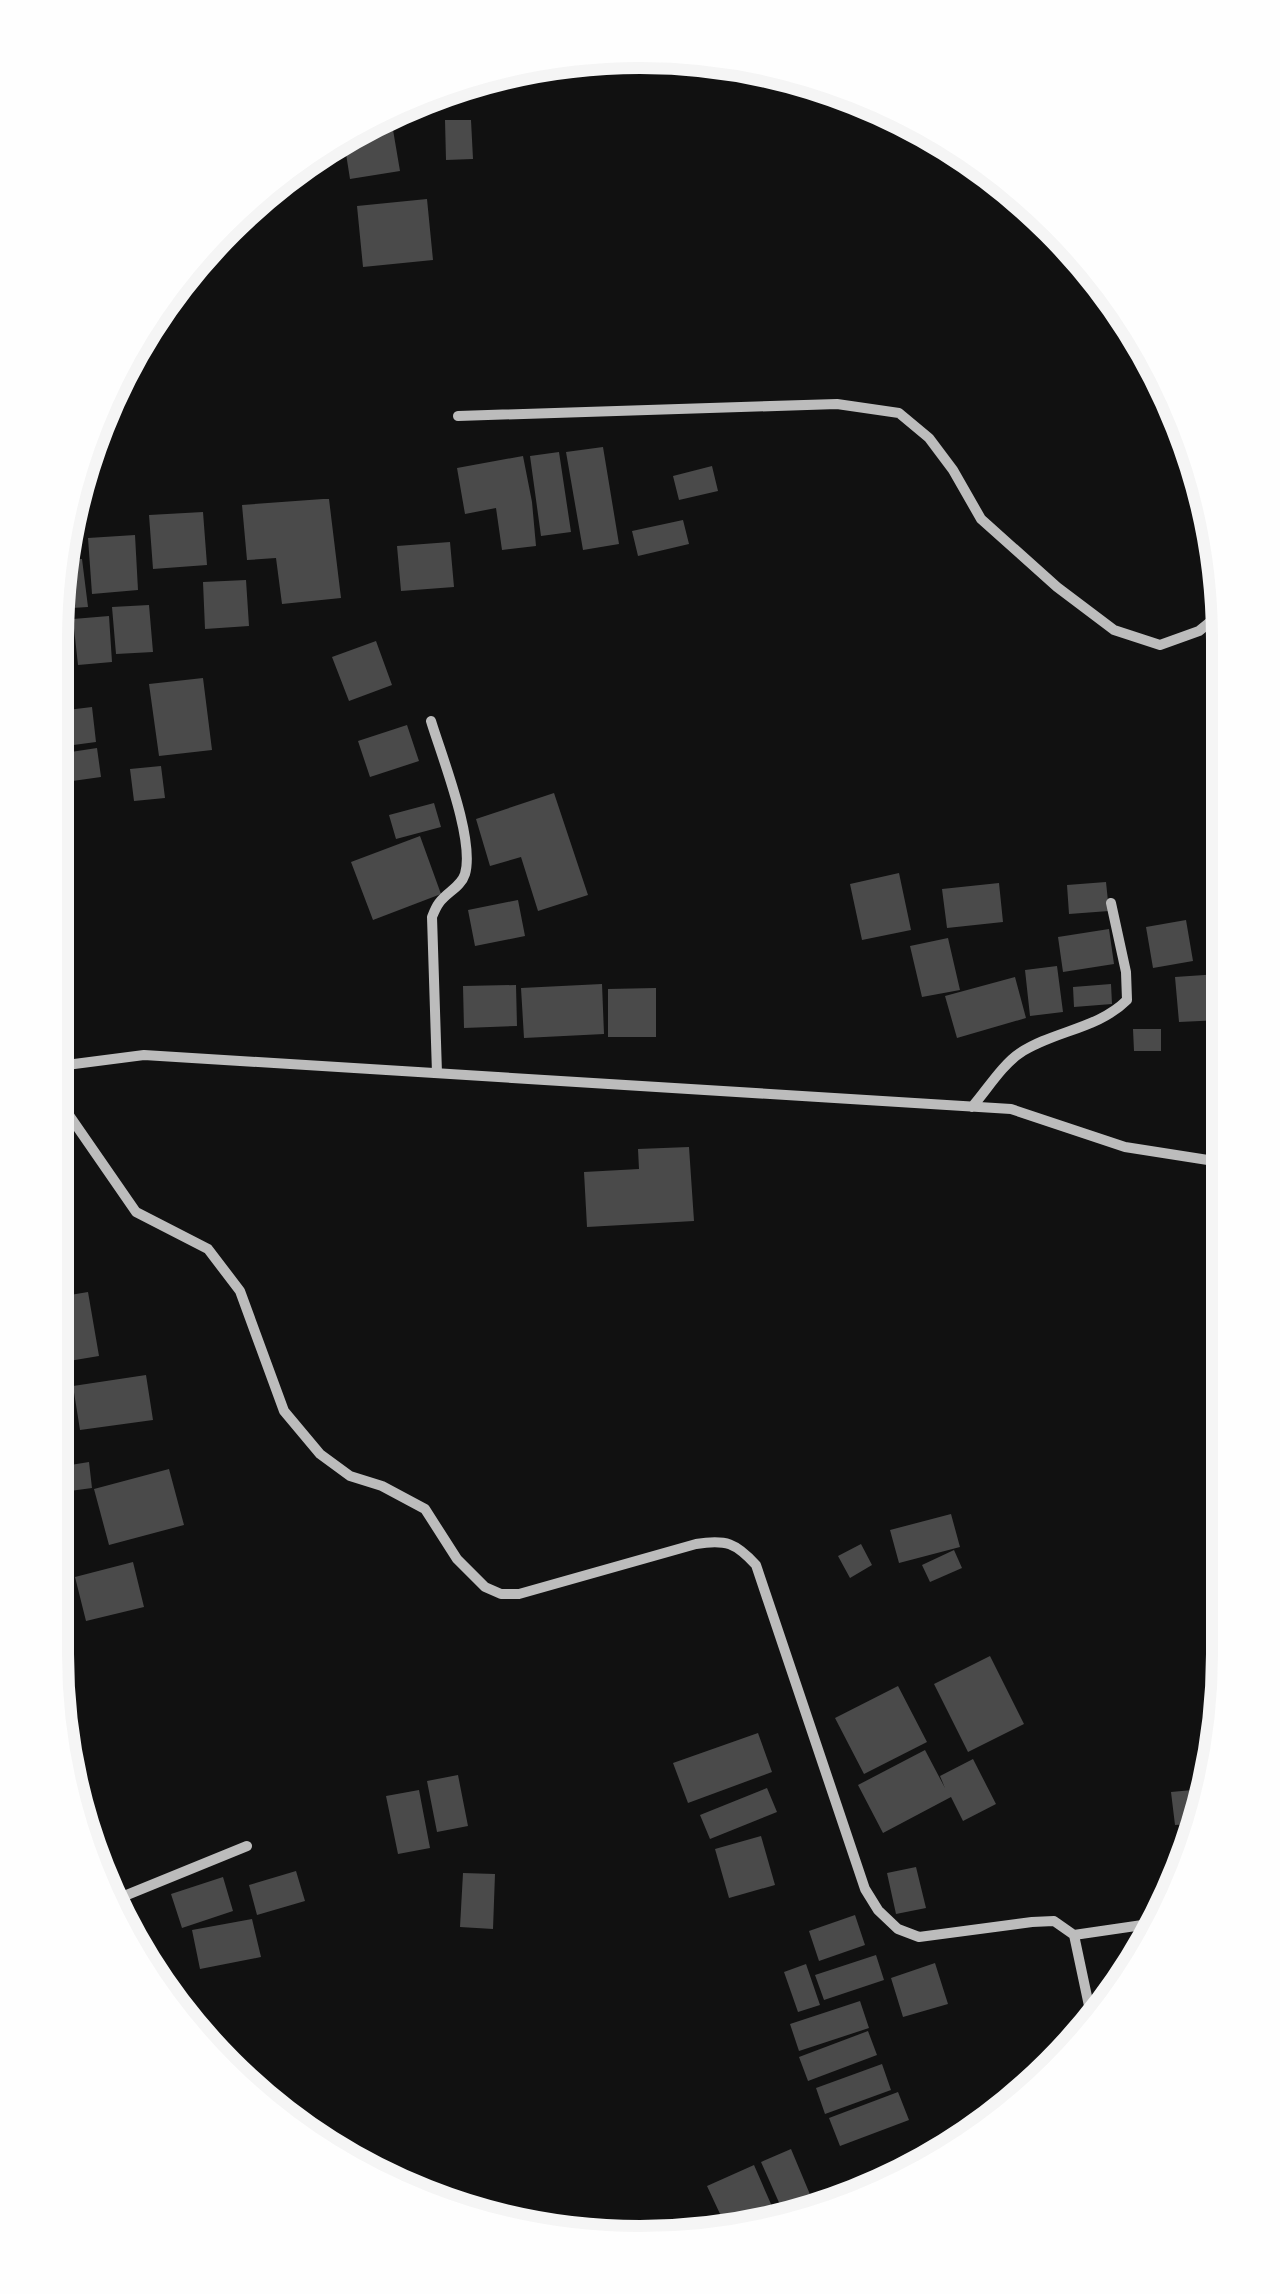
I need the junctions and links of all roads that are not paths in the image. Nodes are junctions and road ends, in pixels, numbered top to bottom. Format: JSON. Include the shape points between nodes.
{"nodes":[{"id":1,"x":458,"y":416,"type":"dead end"},
{"id":2,"x":1211,"y":621,"type":"edge"},
{"id":3,"x":431,"y":722,"type":"dead end"},
{"id":4,"x":1111,"y":903,"type":"dead end"},
{"id":5,"x":68,"y":1065,"type":"edge"},
{"id":6,"x":437,"y":1073,"type":"junction"},
{"id":7,"x":972,"y":1106,"type":"junction"},
{"id":8,"x":68,"y":1114,"type":"edge"},
{"id":9,"x":1212,"y":1161,"type":"edge"},
{"id":10,"x":248,"y":1846,"type":"dead end"},
{"id":11,"x":122,"y":1896,"type":"edge"},
{"id":12,"x":1144,"y":1925,"type":"edge"},
{"id":13,"x":1074,"y":1935,"type":"junction"},
{"id":14,"x":1090,"y":2008,"type":"edge"}],
"edges":[{"from":1,"to":2,"type":"street","via":[[837,404],[899,413],[929,438],[982,519],[1114,630],[1160,644]]},
{"from":3,"to":6,"type":"street","via":[[464,830],[466,860],[461,882],[432,917]]},
{"from":4,"to":7,"type":"street","via":[[1127,1000],[1114,1013],[1017,1054]]},
{"from":5,"to":6,"type":"street","via":[[144,1055]]},
{"from":6,"to":7,"type":"street"},
{"from":7,"to":9,"type":"street","via":[[1011,1109],[1125,1147]]},
{"from":8,"to":13,"type":"street","via":[[136,1212],[208,1249],[240,1291],[284,1411],[320,1454],[350,1476],[426,1508],[457,1559],[485,1587],[519,1594],[696,1544],[718,1540],[740,1547],[756,1565],[866,1889],[898,1929],[920,1938],[1054,1921]]},
{"from":10,"to":11,"type":"street"},
{"from":12,"to":13,"type":"street"},
{"from":13,"to":14,"type":"street"}]}
